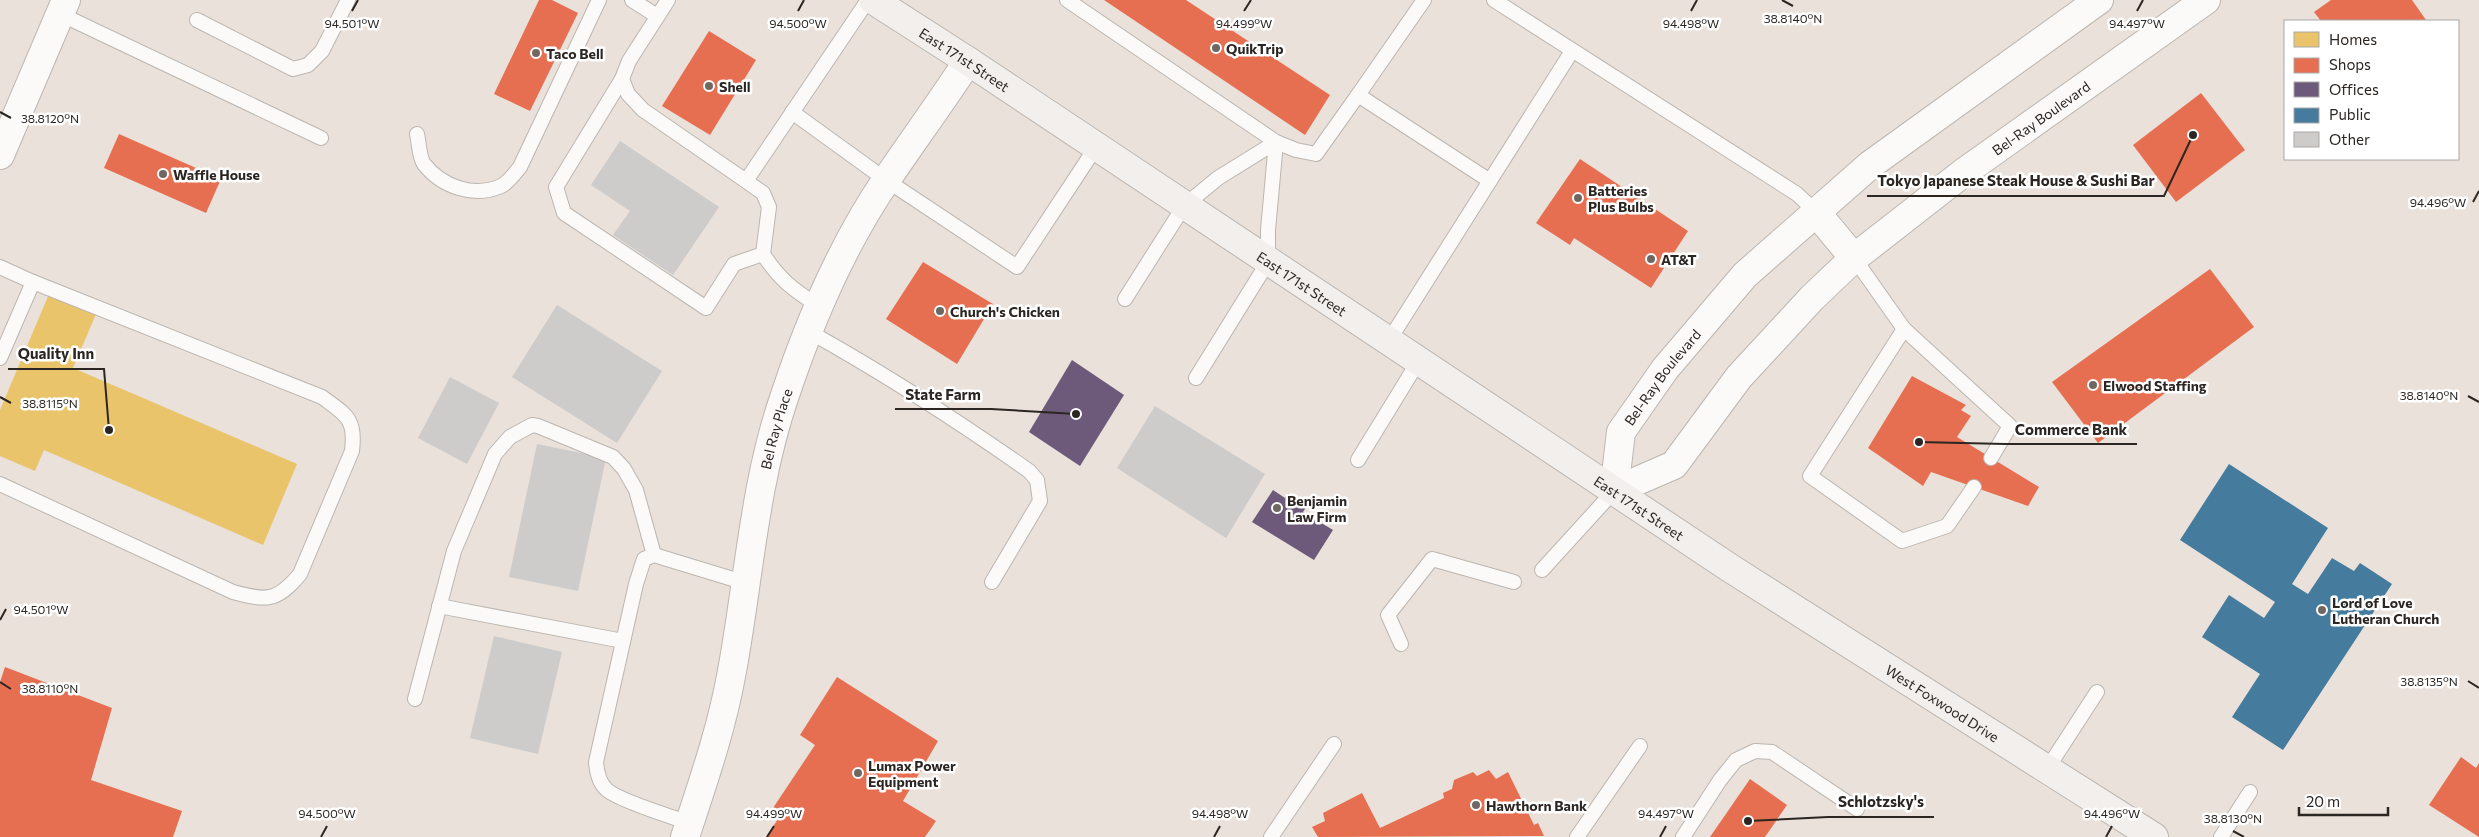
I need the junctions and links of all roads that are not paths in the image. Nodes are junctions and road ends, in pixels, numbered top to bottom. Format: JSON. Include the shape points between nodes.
{"nodes":[{"id":1,"x":348,"y":0,"type":"edge"},
{"id":2,"x":598,"y":0,"type":"edge"},
{"id":3,"x":632,"y":0,"type":"edge"},
{"id":4,"x":668,"y":0,"type":"edge"},
{"id":5,"x":868,"y":0,"type":"edge"},
{"id":6,"x":873,"y":0,"type":"edge"},
{"id":7,"x":1067,"y":0,"type":"edge"},
{"id":8,"x":1424,"y":0,"type":"edge"},
{"id":9,"x":1494,"y":0,"type":"edge"},
{"id":10,"x":2098,"y":0,"type":"edge"},
{"id":11,"x":2206,"y":0,"type":"edge"},
{"id":12,"x":63,"y":7,"type":"edge"},
{"id":13,"x":658,"y":16,"type":"junction"},
{"id":14,"x":197,"y":20,"type":"dead end"},
{"id":15,"x":1572,"y":50,"type":"junction"},
{"id":16,"x":968,"y":61,"type":"junction"},
{"id":17,"x":622,"y":79,"type":"junction"},
{"id":18,"x":1358,"y":95,"type":"junction"},
{"id":19,"x":792,"y":112,"type":"junction"},
{"id":20,"x":417,"y":134,"type":"dead end"},
{"id":21,"x":321,"y":138,"type":"dead end"},
{"id":22,"x":1276,"y":142,"type":"junction"},
{"id":23,"x":1096,"y":147,"type":"junction"},
{"id":24,"x":0,"y":155,"type":"edge"},
{"id":25,"x":886,"y":180,"type":"junction"},
{"id":26,"x":746,"y":181,"type":"junction"},
{"id":27,"x":1490,"y":181,"type":"junction"},
{"id":28,"x":1184,"y":206,"type":"junction"},
{"id":29,"x":1815,"y":212,"type":"junction"},
{"id":30,"x":763,"y":254,"type":"junction"},
{"id":31,"x":1854,"y":258,"type":"junction"},
{"id":32,"x":1268,"y":262,"type":"junction"},
{"id":33,"x":0,"y":267,"type":"edge"},
{"id":34,"x":33,"y":282,"type":"junction"},
{"id":35,"x":1125,"y":299,"type":"dead end"},
{"id":36,"x":818,"y":306,"type":"junction"},
{"id":37,"x":1904,"y":329,"type":"junction"},
{"id":38,"x":808,"y":331,"type":"junction"},
{"id":39,"x":1388,"y":342,"type":"junction"},
{"id":40,"x":0,"y":358,"type":"edge"},
{"id":41,"x":1418,"y":362,"type":"junction"},
{"id":42,"x":1196,"y":378,"type":"dead end"},
{"id":43,"x":1991,"y":458,"type":"dead end"},
{"id":44,"x":1358,"y":460,"type":"dead end"},
{"id":45,"x":0,"y":484,"type":"edge"},
{"id":46,"x":1974,"y":487,"type":"dead end"},
{"id":47,"x":1614,"y":491,"type":"junction"},
{"id":48,"x":654,"y":555,"type":"junction"},
{"id":49,"x":1730,"y":568,"type":"joint"},
{"id":50,"x":1542,"y":570,"type":"dead end"},
{"id":51,"x":992,"y":582,"type":"dead end"},
{"id":52,"x":1514,"y":582,"type":"dead end"},
{"id":53,"x":746,"y":583,"type":"junction"},
{"id":54,"x":439,"y":606,"type":"junction"},
{"id":55,"x":623,"y":641,"type":"junction"},
{"id":56,"x":1401,"y":644,"type":"dead end"},
{"id":57,"x":2097,"y":692,"type":"dead end"},
{"id":58,"x":415,"y":699,"type":"dead end"},
{"id":59,"x":1334,"y":744,"type":"dead end"},
{"id":60,"x":1640,"y":746,"type":"dead end"},
{"id":61,"x":2047,"y":769,"type":"junction"},
{"id":62,"x":2250,"y":792,"type":"dead end"},
{"id":63,"x":1857,"y":808,"type":"dead end"},
{"id":64,"x":688,"y":830,"type":"edge"},
{"id":65,"x":1271,"y":837,"type":"edge"},
{"id":66,"x":1577,"y":837,"type":"edge"},
{"id":67,"x":1684,"y":837,"type":"edge"},
{"id":68,"x":2154,"y":837,"type":"edge"},
{"id":69,"x":2221,"y":837,"type":"edge"}],
"edges":[{"from":1,"to":14,"type":"lane","via":[[322,51],[308,65],[293,69]]},
{"from":2,"to":20,"type":"lane","via":[[520,167],[503,186],[480,191],[458,190],[423,163]]},
{"from":3,"to":13,"type":"lane"},
{"from":4,"to":13,"type":"lane"},
{"from":5,"to":19,"type":"lane"},
{"from":6,"to":16,"type":"main road","name":"East 171st Street"},
{"from":7,"to":22,"type":"lane"},
{"from":8,"to":18,"type":"lane"},
{"from":9,"to":15,"type":"lane"},
{"from":10,"to":29,"type":"street","name":"Bel-Ray Boulevard","via":[[1870,165]]},
{"from":11,"to":31,"type":"street","name":"Bel-Ray Boulevard","via":[[1963,173]]},
{"from":12,"to":21,"type":"lane"},
{"from":12,"to":24,"type":"street"},
{"from":13,"to":17,"type":"lane","via":[[629,61]]},
{"from":15,"to":27,"type":"lane"},
{"from":15,"to":29,"type":"lane","via":[[1797,194]]},
{"from":16,"to":23,"type":"main road","name":"East 171st Street"},
{"from":16,"to":25,"type":"street","name":"Bel Ray Place"},
{"from":17,"to":26,"type":"lane","via":[[628,94],[643,110]]},
{"from":17,"to":30,"type":"lane","via":[[556,187],[564,214],[706,308],[734,264]]},
{"from":18,"to":22,"type":"lane","via":[[1316,154]]},
{"from":18,"to":27,"type":"lane"},
{"from":19,"to":25,"type":"lane"},
{"from":19,"to":26,"type":"lane"},
{"from":22,"to":28,"type":"lane","via":[[1218,178]]},
{"from":22,"to":32,"type":"lane"},
{"from":23,"to":25,"type":"lane","via":[[1017,267]]},
{"from":23,"to":28,"type":"main road","name":"East 171st Street"},
{"from":25,"to":36,"type":"street","name":"Bel Ray Place","via":[[848,244]]},
{"from":26,"to":30,"type":"lane","via":[[763,193],[769,207]]},
{"from":27,"to":39,"type":"lane"},
{"from":28,"to":32,"type":"main road","name":"East 171st Street"},
{"from":28,"to":35,"type":"lane"},
{"from":29,"to":31,"type":"street"},
{"from":29,"to":47,"type":"street","name":"Bel-Ray Boulevard","via":[[1745,275],[1665,369],[1621,432]]},
{"from":30,"to":36,"type":"lane","via":[[778,276]]},
{"from":31,"to":37,"type":"lane"},
{"from":31,"to":47,"type":"street","name":"Bel-Ray Boulevard","via":[[1739,377],[1674,465]]},
{"from":32,"to":39,"type":"main road","name":"East 171st Street"},
{"from":32,"to":42,"type":"lane"},
{"from":33,"to":34,"type":"lane"},
{"from":34,"to":40,"type":"lane"},
{"from":34,"to":45,"type":"lane","via":[[322,397],[346,415],[354,432],[352,451],[300,574],[288,590],[275,597],[253,598],[232,592]]},
{"from":36,"to":38,"type":"street","name":"Bel Ray Place"},
{"from":37,"to":43,"type":"lane","via":[[2010,426]]},
{"from":37,"to":46,"type":"lane","via":[[1810,476],[1902,541],[1947,526]]},
{"from":38,"to":51,"type":"lane","via":[[868,364],[965,426],[1037,480],[1040,501]]},
{"from":38,"to":53,"type":"street","name":"Bel Ray Place","via":[[784,396],[765,469]]},
{"from":39,"to":41,"type":"main road","name":"East 171st Street"},
{"from":41,"to":44,"type":"lane"},
{"from":41,"to":47,"type":"main road","name":"East 171st Street"},
{"from":47,"to":49,"type":"main road","name":"East 171st Street"},
{"from":47,"to":50,"type":"lane"},
{"from":48,"to":53,"type":"lane"},
{"from":48,"to":54,"type":"lane","via":[[634,486],[613,457],[532,425],[510,437],[495,454],[454,551]]},
{"from":48,"to":55,"type":"lane","via":[[644,559],[641,567]]},
{"from":49,"to":61,"type":"main road","name":"West Foxwood Drive"},
{"from":52,"to":56,"type":"lane","via":[[1432,559],[1388,615]]},
{"from":53,"to":64,"type":"street","name":"Bel Ray Place","via":[[732,674],[714,752]]},
{"from":54,"to":55,"type":"lane"},
{"from":54,"to":58,"type":"lane"},
{"from":55,"to":64,"type":"lane","via":[[596,762],[597,772],[601,783],[614,795]]},
{"from":57,"to":61,"type":"lane"},
{"from":59,"to":65,"type":"lane"},
{"from":60,"to":66,"type":"lane"},
{"from":61,"to":68,"type":"main road","name":"West Foxwood Drive"},
{"from":62,"to":69,"type":"lane"},
{"from":63,"to":67,"type":"lane","via":[[1772,752],[1755,751],[1736,760]]}]}
